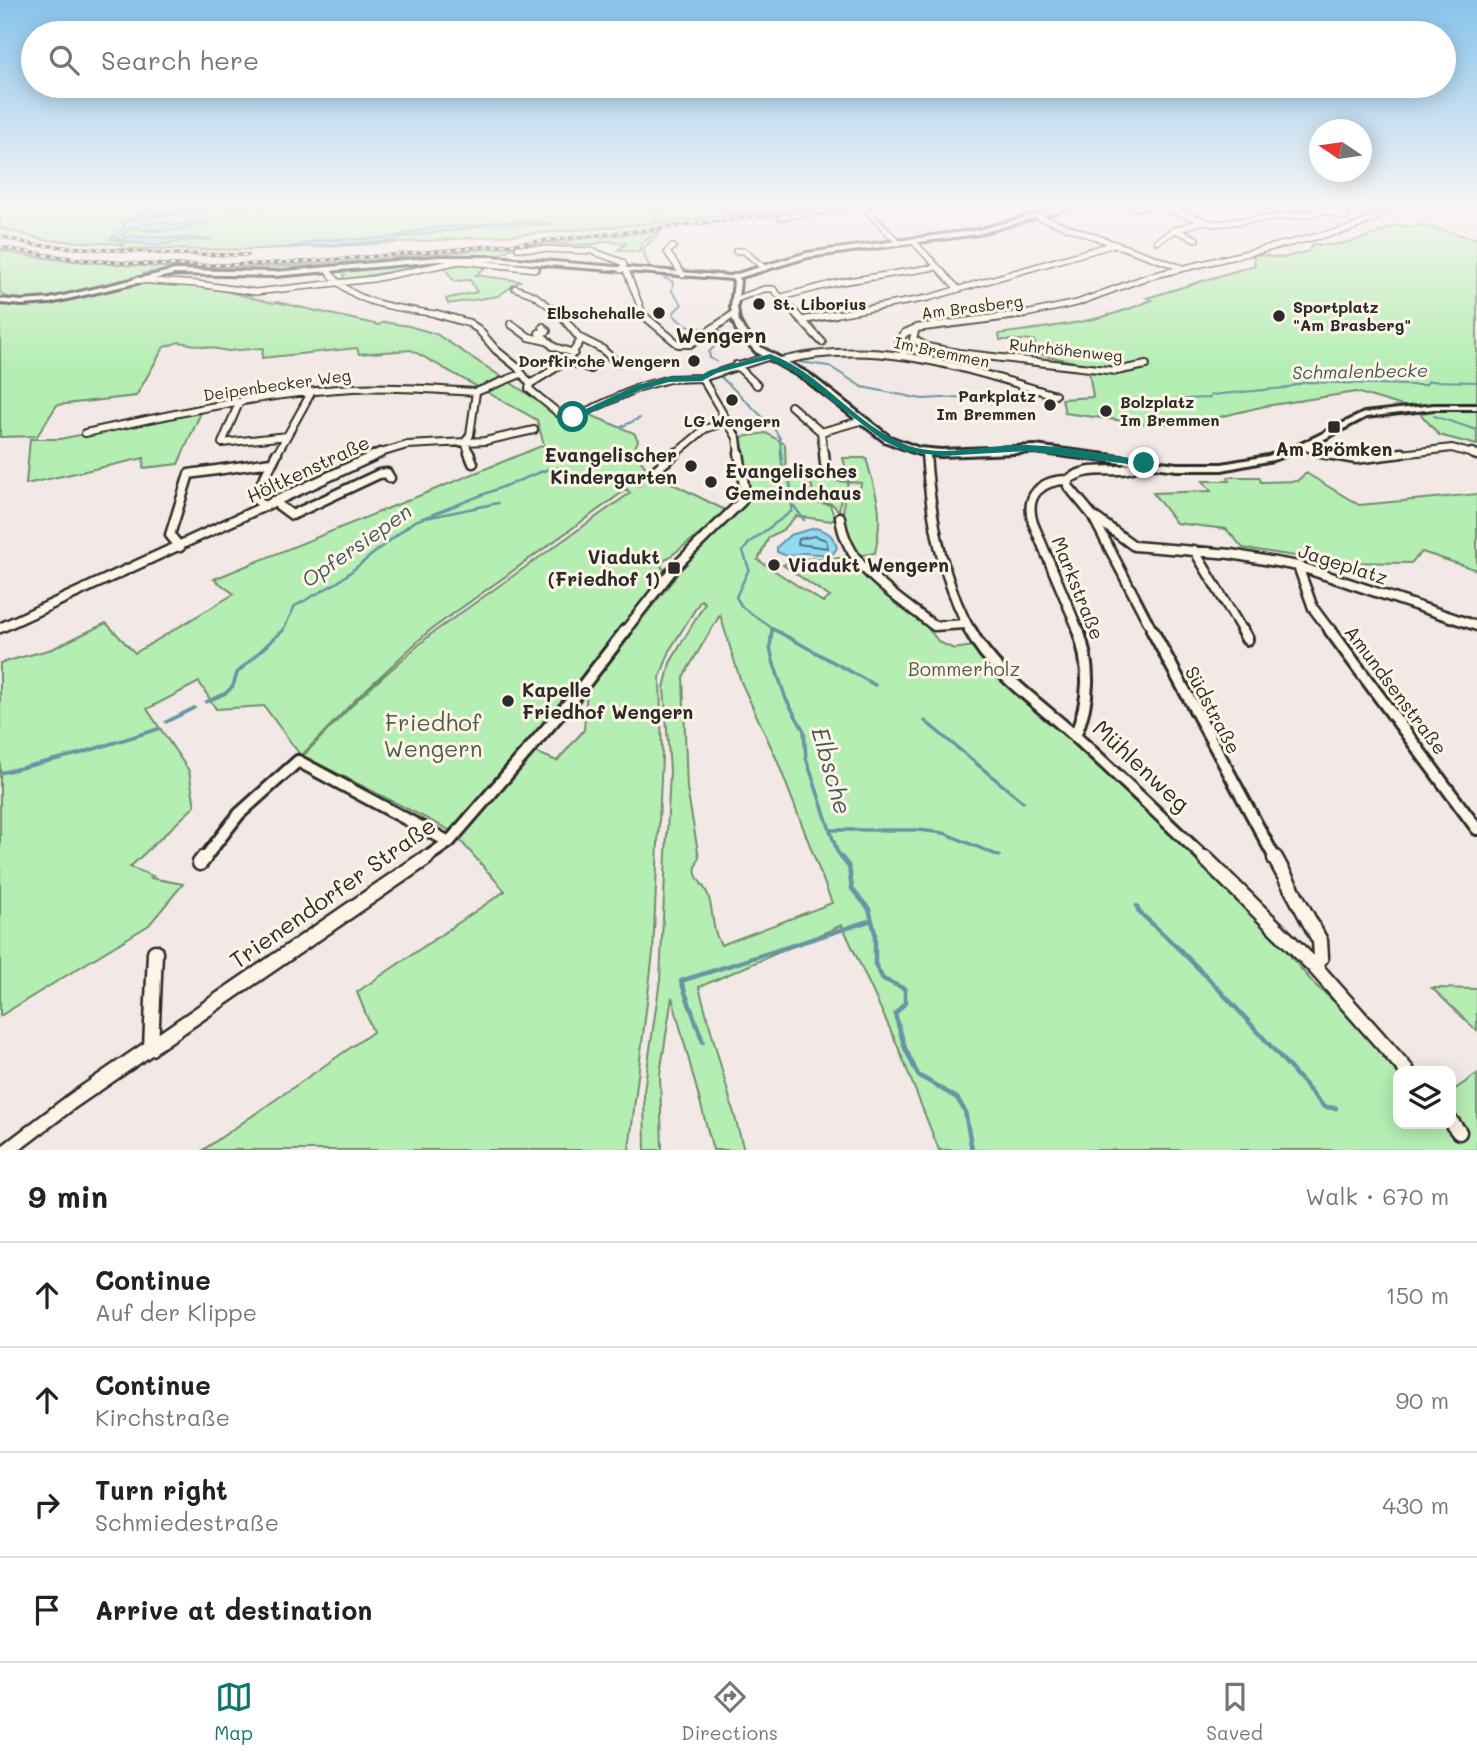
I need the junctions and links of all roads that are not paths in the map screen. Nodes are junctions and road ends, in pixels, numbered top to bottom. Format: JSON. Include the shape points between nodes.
{"nodes":[{"id":1,"x":422,"y":261,"type":"edge"},
{"id":2,"x":490,"y":261,"type":"edge"},
{"id":3,"x":618,"y":261,"type":"edge"},
{"id":4,"x":673,"y":261,"type":"edge"},
{"id":5,"x":755,"y":261,"type":"edge"},
{"id":6,"x":788,"y":261,"type":"edge"},
{"id":7,"x":930,"y":261,"type":"edge"},
{"id":8,"x":1057,"y":261,"type":"edge"},
{"id":9,"x":1162,"y":261,"type":"edge"},
{"id":10,"x":1213,"y":261,"type":"edge"},
{"id":11,"x":936,"y":267,"type":"junction"},
{"id":12,"x":340,"y":268,"type":"junction"},
{"id":13,"x":764,"y":268,"type":"junction"},
{"id":14,"x":1182,"y":268,"type":"junction"},
{"id":15,"x":536,"y":269,"type":"dead end"},
{"id":16,"x":328,"y":270,"type":"junction"},
{"id":17,"x":624,"y":270,"type":"junction"},
{"id":18,"x":683,"y":275,"type":"junction"},
{"id":19,"x":734,"y":277,"type":"junction"},
{"id":20,"x":136,"y":280,"type":"junction"},
{"id":21,"x":339,"y":283,"type":"junction"},
{"id":22,"x":515,"y":288,"type":"dead end"},
{"id":23,"x":958,"y":289,"type":"junction"},
{"id":24,"x":782,"y":297,"type":"junction"},
{"id":25,"x":734,"y":300,"type":"junction"},
{"id":26,"x":0,"y":301,"type":"edge"},
{"id":27,"x":734,"y":314,"type":"junction"},
{"id":28,"x":804,"y":320,"type":"junction"},
{"id":29,"x":511,"y":324,"type":"dead end"},
{"id":30,"x":543,"y":327,"type":"dead end"},
{"id":31,"x":916,"y":328,"type":"junction"},
{"id":32,"x":580,"y":338,"type":"junction"},
{"id":33,"x":546,"y":341,"type":"junction"},
{"id":34,"x":822,"y":342,"type":"dead end"},
{"id":35,"x":574,"y":353,"type":"junction"},
{"id":36,"x":904,"y":355,"type":"junction"},
{"id":37,"x":770,"y":356,"type":"junction"},
{"id":38,"x":567,"y":361,"type":"junction"},
{"id":39,"x":781,"y":361,"type":"junction"},
{"id":40,"x":617,"y":363,"type":"dead end"},
{"id":41,"x":736,"y":365,"type":"junction"},
{"id":42,"x":1146,"y":365,"type":"dead end"},
{"id":43,"x":591,"y":369,"type":"dead end"},
{"id":44,"x":521,"y":373,"type":"junction"},
{"id":45,"x":702,"y":378,"type":"junction"},
{"id":46,"x":530,"y":384,"type":"junction"},
{"id":47,"x":757,"y":385,"type":"dead end"},
{"id":48,"x":479,"y":390,"type":"junction"},
{"id":49,"x":311,"y":393,"type":"junction"},
{"id":50,"x":1055,"y":395,"type":"dead end"},
{"id":51,"x":239,"y":402,"type":"junction"},
{"id":52,"x":791,"y":406,"type":"dead end"},
{"id":53,"x":1477,"y":407,"type":"edge"},
{"id":54,"x":728,"y":421,"type":"junction"},
{"id":55,"x":860,"y":421,"type":"junction"},
{"id":56,"x":534,"y":430,"type":"dead end"},
{"id":57,"x":821,"y":432,"type":"junction"},
{"id":58,"x":85,"y":433,"type":"dead end"},
{"id":59,"x":287,"y":436,"type":"junction"},
{"id":60,"x":464,"y":442,"type":"junction"},
{"id":61,"x":1304,"y":446,"type":"junction"},
{"id":62,"x":926,"y":452,"type":"junction"},
{"id":63,"x":1477,"y":455,"type":"edge"},
{"id":64,"x":271,"y":462,"type":"junction"},
{"id":65,"x":473,"y":463,"type":"dead end"},
{"id":66,"x":1144,"y":463,"type":"junction"},
{"id":67,"x":825,"y":464,"type":"dead end"},
{"id":68,"x":653,"y":472,"type":"tunnel mouth"},
{"id":69,"x":1071,"y":477,"type":"junction"},
{"id":70,"x":390,"y":478,"type":"dead end"},
{"id":71,"x":273,"y":501,"type":"junction"},
{"id":72,"x":264,"y":506,"type":"junction"},
{"id":73,"x":1092,"y":515,"type":"junction"},
{"id":74,"x":840,"y":517,"type":"dead end"},
{"id":75,"x":180,"y":547,"type":"junction"},
{"id":76,"x":1195,"y":550,"type":"junction"},
{"id":77,"x":1298,"y":566,"type":"junction"},
{"id":78,"x":965,"y":624,"type":"junction"},
{"id":79,"x":1477,"y":626,"type":"edge"},
{"id":80,"x":0,"y":628,"type":"edge"},
{"id":81,"x":1247,"y":639,"type":"dead end"},
{"id":82,"x":1075,"y":736,"type":"junction"},
{"id":83,"x":1477,"y":829,"type":"edge"},
{"id":84,"x":449,"y":842,"type":"junction"},
{"id":85,"x":200,"y":863,"type":"dead end"},
{"id":86,"x":155,"y":952,"type":"dead end"},
{"id":87,"x":1314,"y":965,"type":"junction"},
{"id":88,"x":151,"y":1048,"type":"junction"},
{"id":89,"x":1403,"y":1066,"type":"edge"},
{"id":90,"x":8,"y":1150,"type":"edge"}],
"edges":[{"from":1,"to":12,"type":"main road"},
{"from":2,"to":17,"type":"main road"},
{"from":3,"to":17,"type":"street"},
{"from":4,"to":18,"type":"street"},
{"from":5,"to":13,"type":"street"},
{"from":6,"to":13,"type":"main road"},
{"from":7,"to":11,"type":"street"},
{"from":8,"to":23,"type":"street"},
{"from":9,"to":14,"type":"street"},
{"from":10,"to":14,"type":"street","name":"Am Brasberg"},
{"from":11,"to":23,"type":"street"},
{"from":11,"to":24,"type":"street","via":[[835,283]]},
{"from":12,"to":16,"type":"main road"},
{"from":12,"to":21,"type":"street"},
{"from":13,"to":19,"type":"main road"},
{"from":14,"to":31,"type":"street","name":"Am Brasberg","via":[[1067,306]]},
{"from":15,"to":21,"type":"street","via":[[466,261]]},
{"from":16,"to":20,"type":"main road","via":[[265,275],[189,271]]},
{"from":16,"to":21,"type":"street"},
{"from":17,"to":18,"type":"main road"},
{"from":17,"to":27,"type":"street","via":[[642,314],[678,344],[690,344]]},
{"from":18,"to":19,"type":"main road"},
{"from":19,"to":25,"type":"main road"},
{"from":20,"to":21,"type":"street","via":[[255,292]]},
{"from":20,"to":26,"type":"main road","via":[[60,299]]},
{"from":21,"to":44,"type":"street","via":[[347,292],[371,301],[473,325]]},
{"from":22,"to":32,"type":"street","via":[[550,306]]},
{"from":23,"to":28,"type":"street"},
{"from":24,"to":25,"type":"street","via":[[769,288]]},
{"from":24,"to":28,"type":"street"},
{"from":25,"to":27,"type":"main road"},
{"from":27,"to":37,"type":"main road","via":[[741,331]]},
{"from":28,"to":34,"type":"street"},
{"from":29,"to":33,"type":"street","via":[[528,337]]},
{"from":30,"to":33,"type":"street","via":[[547,331],[539,333]]},
{"from":31,"to":36,"type":"street","name":"Am Brasberg","via":[[900,338]]},
{"from":31,"to":42,"type":"street","name":"Ruhrhöhenweg","via":[[913,338],[919,343],[958,353],[1116,371]]},
{"from":32,"to":35,"type":"street"},
{"from":32,"to":40,"type":"street"},
{"from":33,"to":35,"type":"street"},
{"from":35,"to":38,"type":"street"},
{"from":36,"to":39,"type":"street","name":"Im Bremmen","via":[[821,351]]},
{"from":36,"to":50,"type":"street","name":"Im Bremmen"},
{"from":37,"to":39,"type":"main road"},
{"from":37,"to":41,"type":"street"},
{"from":38,"to":43,"type":"street"},
{"from":38,"to":46,"type":"street"},
{"from":39,"to":55,"type":"main road"},
{"from":41,"to":45,"type":"street"},
{"from":41,"to":47,"type":"street"},
{"from":44,"to":46,"type":"street"},
{"from":44,"to":48,"type":"street"},
{"from":45,"to":46,"type":"street","via":[[640,387],[567,418],[529,389]]},
{"from":45,"to":54,"type":"street","name":"Trienendorfer Straße"},
{"from":48,"to":49,"type":"street","name":"Deipenbecker Weg","via":[[387,387]]},
{"from":48,"to":60,"type":"street","via":[[470,435]]},
{"from":49,"to":51,"type":"street","name":"Deipenbecker Weg"},
{"from":49,"to":59,"type":"street"},
{"from":51,"to":58,"type":"street","name":"Deipenbecker Weg"},
{"from":51,"to":59,"type":"street","via":[[222,443]]},
{"from":52,"to":57,"type":"street"},
{"from":53,"to":61,"type":"main road","via":[[1364,415]]},
{"from":54,"to":68,"type":"street","via":[[705,429]]},
{"from":54,"to":84,"type":"street","name":"Trienendorfer Straße","via":[[739,444],[742,501],[674,568],[575,696]]},
{"from":55,"to":57,"type":"street"},
{"from":55,"to":62,"type":"main road","via":[[896,444]]},
{"from":56,"to":60,"type":"street","name":"Höltkenstraße","via":[[485,442]]},
{"from":57,"to":67,"type":"street"},
{"from":59,"to":64,"type":"street"},
{"from":60,"to":65,"type":"street"},
{"from":60,"to":71,"type":"street","name":"Höltkenstraße","via":[[387,450]]},
{"from":61,"to":63,"type":"street","via":[[1353,459],[1454,447]]},
{"from":61,"to":66,"type":"main road","via":[[1222,467]]},
{"from":62,"to":66,"type":"main road","via":[[1027,448]]},
{"from":62,"to":78,"type":"street","name":"Mühlenweg","via":[[931,514]]},
{"from":64,"to":72,"type":"street","via":[[254,498]]},
{"from":64,"to":75,"type":"street","via":[[189,474],[170,535]]},
{"from":66,"to":69,"type":"street","name":"Markstraße"},
{"from":69,"to":73,"type":"street","name":"Südstraße","via":[[1068,486]]},
{"from":69,"to":82,"type":"street","name":"Markstraße","via":[[1043,483],[1033,493],[1029,508],[1087,659],[1089,700]]},
{"from":70,"to":71,"type":"street","via":[[387,472],[379,474],[292,515]]},
{"from":71,"to":72,"type":"street","name":"Höltkenstraße"},
{"from":72,"to":75,"type":"street","name":"Höltkenstraße"},
{"from":73,"to":76,"type":"street","name":"Jageplatz","via":[[1130,544]]},
{"from":73,"to":87,"type":"street","name":"Südstraße","via":[[1214,749],[1313,925],[1323,953]]},
{"from":74,"to":78,"type":"street","via":[[841,532],[874,579],[934,626]]},
{"from":75,"to":80,"type":"street","name":"Höltkenstraße"},
{"from":76,"to":77,"type":"street","name":"Jageplatz"},
{"from":76,"to":81,"type":"street"},
{"from":77,"to":79,"type":"street","name":"Jageplatz"},
{"from":77,"to":83,"type":"street","name":"Amundsenstraße","via":[[1313,608]]},
{"from":78,"to":82,"type":"street","name":"Mühlenweg","via":[[1005,675]]},
{"from":82,"to":87,"type":"street","name":"Mühlenweg"},
{"from":84,"to":85,"type":"street","via":[[298,761],[239,814]]},
{"from":84,"to":88,"type":"street","name":"Trienendorfer Straße"},
{"from":86,"to":88,"type":"street"},
{"from":87,"to":89,"type":"street","name":"Mühlenweg"},
{"from":88,"to":90,"type":"street","name":"Trienendorfer Straße"}]}
